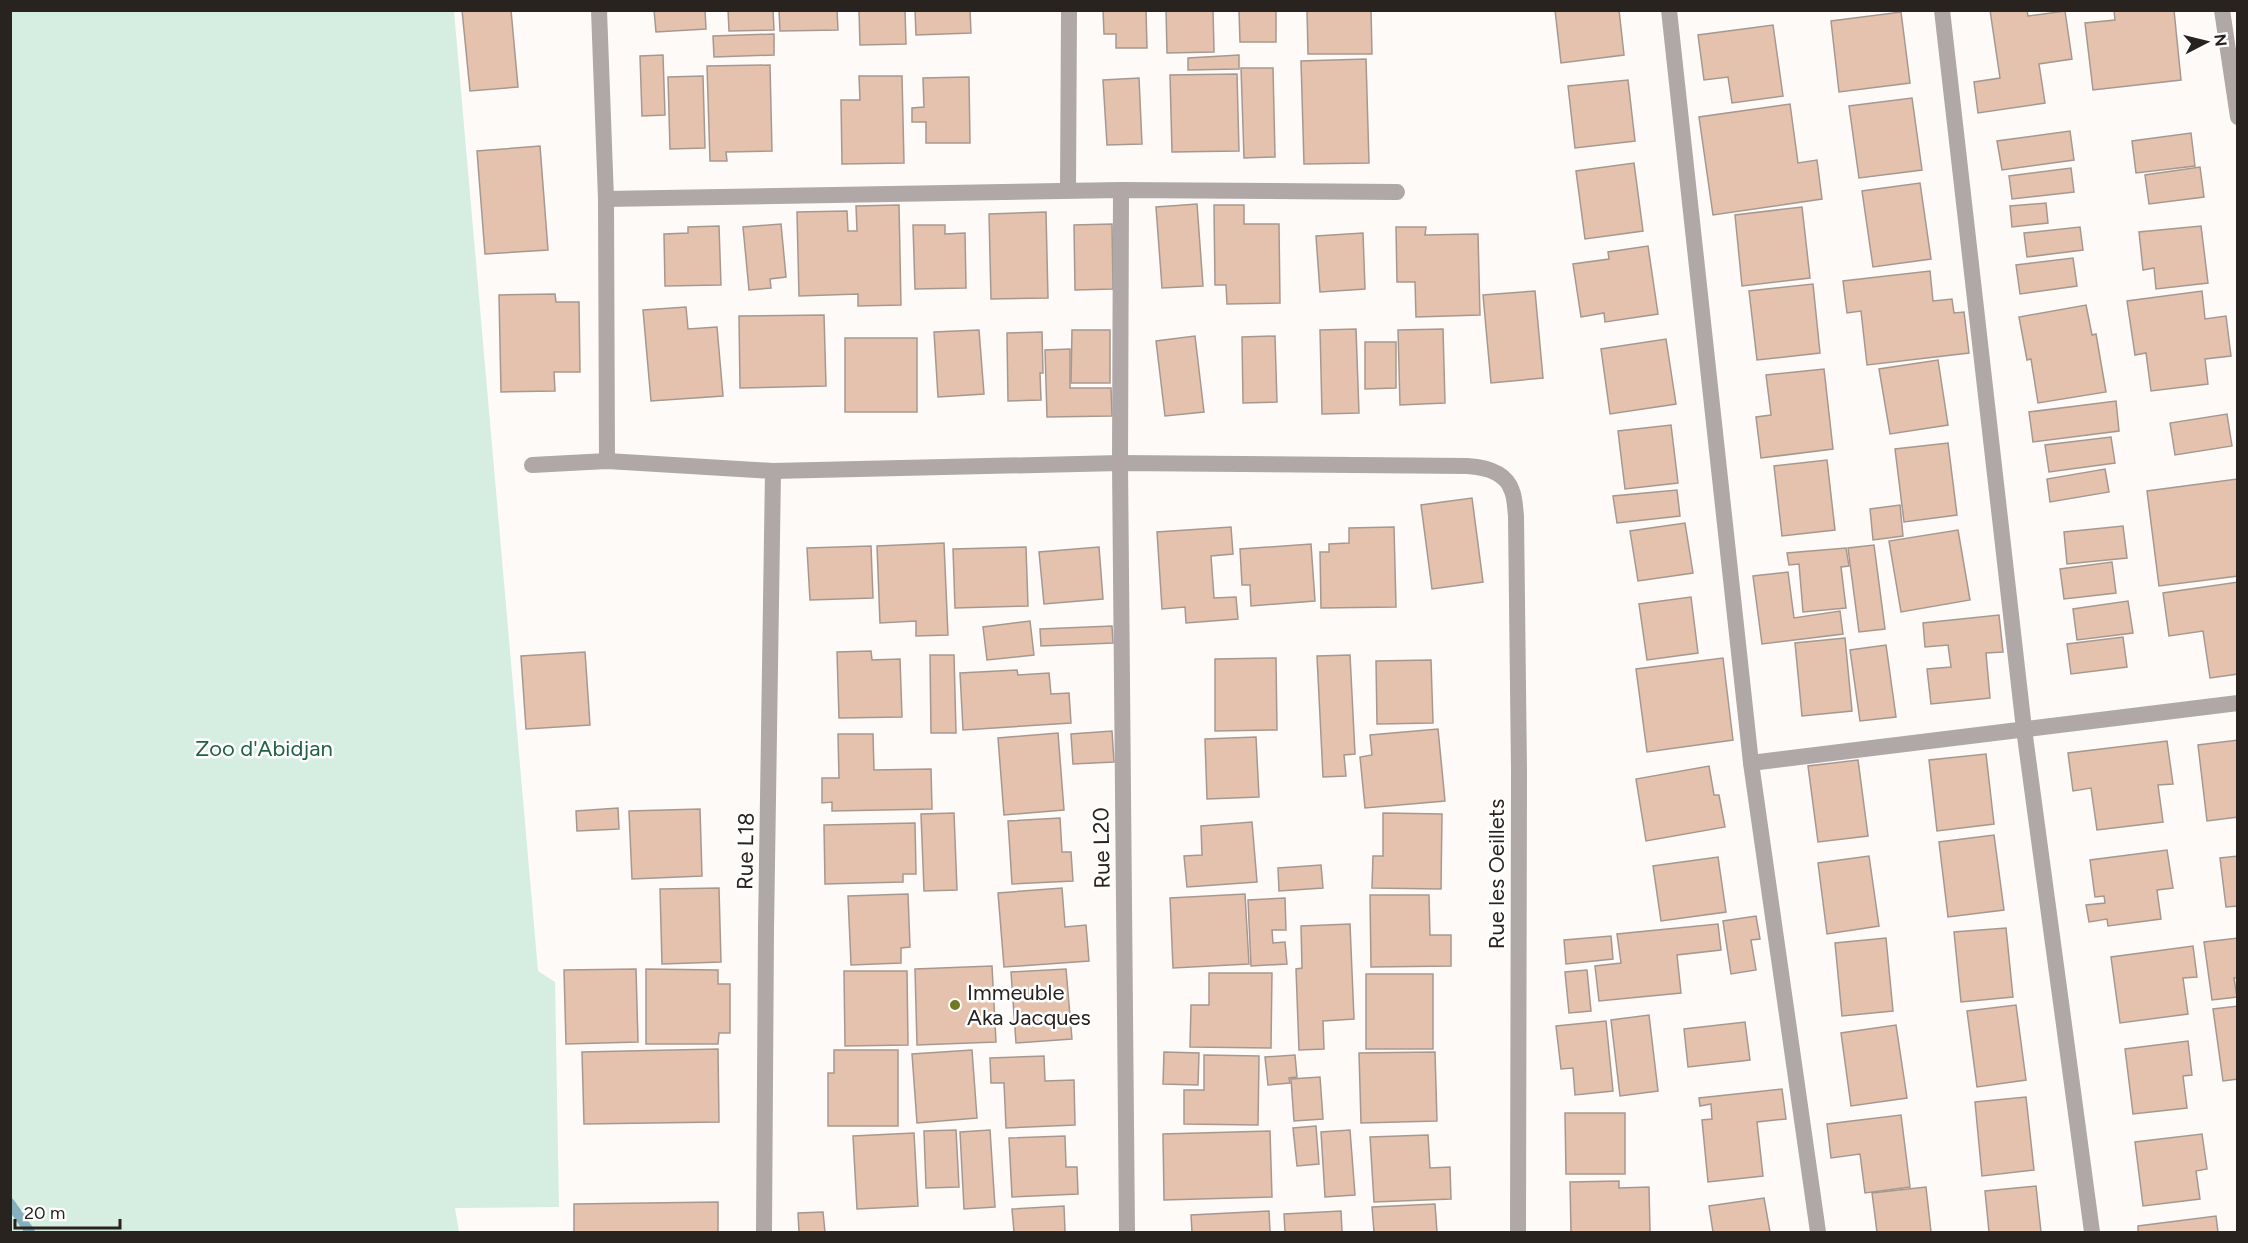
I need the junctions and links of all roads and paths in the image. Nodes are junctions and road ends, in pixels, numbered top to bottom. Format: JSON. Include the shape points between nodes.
{"nodes":[{"id":1,"x":599,"y":10,"type":"edge"},
{"id":2,"x":1069,"y":10,"type":"edge"},
{"id":3,"x":1669,"y":10,"type":"edge"},
{"id":4,"x":1942,"y":10,"type":"edge"},
{"id":5,"x":2222,"y":10,"type":"edge"},
{"id":6,"x":2238,"y":117,"type":"edge"},
{"id":7,"x":1068,"y":190,"type":"junction"},
{"id":8,"x":1121,"y":190,"type":"junction"},
{"id":9,"x":1397,"y":192,"type":"dead end"},
{"id":10,"x":606,"y":199,"type":"junction"},
{"id":11,"x":608,"y":461,"type":"junction"},
{"id":12,"x":1120,"y":463,"type":"junction"},
{"id":13,"x":532,"y":465,"type":"dead end"},
{"id":14,"x":773,"y":471,"type":"junction"},
{"id":15,"x":2238,"y":703,"type":"edge"},
{"id":16,"x":2024,"y":729,"type":"junction"},
{"id":17,"x":1751,"y":763,"type":"junction"},
{"id":18,"x":764,"y":1233,"type":"edge"},
{"id":19,"x":1127,"y":1233,"type":"edge"},
{"id":20,"x":1518,"y":1233,"type":"edge"},
{"id":21,"x":1818,"y":1233,"type":"edge"},
{"id":22,"x":2092,"y":1233,"type":"edge"}],
"edges":[{"from":1,"to":10,"type":"street"},
{"from":2,"to":7,"type":"street"},
{"from":3,"to":17,"type":"street"},
{"from":4,"to":16,"type":"street"},
{"from":5,"to":6,"type":"street"},
{"from":7,"to":8,"type":"street"},
{"from":7,"to":10,"type":"street"},
{"from":8,"to":9,"type":"street"},
{"from":8,"to":12,"type":"street","name":"Rue L20"},
{"from":10,"to":11,"type":"street"},
{"from":11,"to":13,"type":"street","name":"Rue les Oeillets"},
{"from":11,"to":14,"type":"street","name":"Rue les Oeillets"},
{"from":12,"to":14,"type":"street","name":"Rue les Oeillets"},
{"from":12,"to":19,"type":"street","name":"Rue L20"},
{"from":12,"to":20,"type":"street","name":"Rue les Oeillets","via":[[1484,467],[1499,474],[1512,489],[1516,516],[1519,771]]},
{"from":14,"to":18,"type":"street","name":"Rue L18"},
{"from":15,"to":16,"type":"street"},
{"from":16,"to":17,"type":"street"},
{"from":16,"to":22,"type":"street"},
{"from":17,"to":21,"type":"street"}]}
